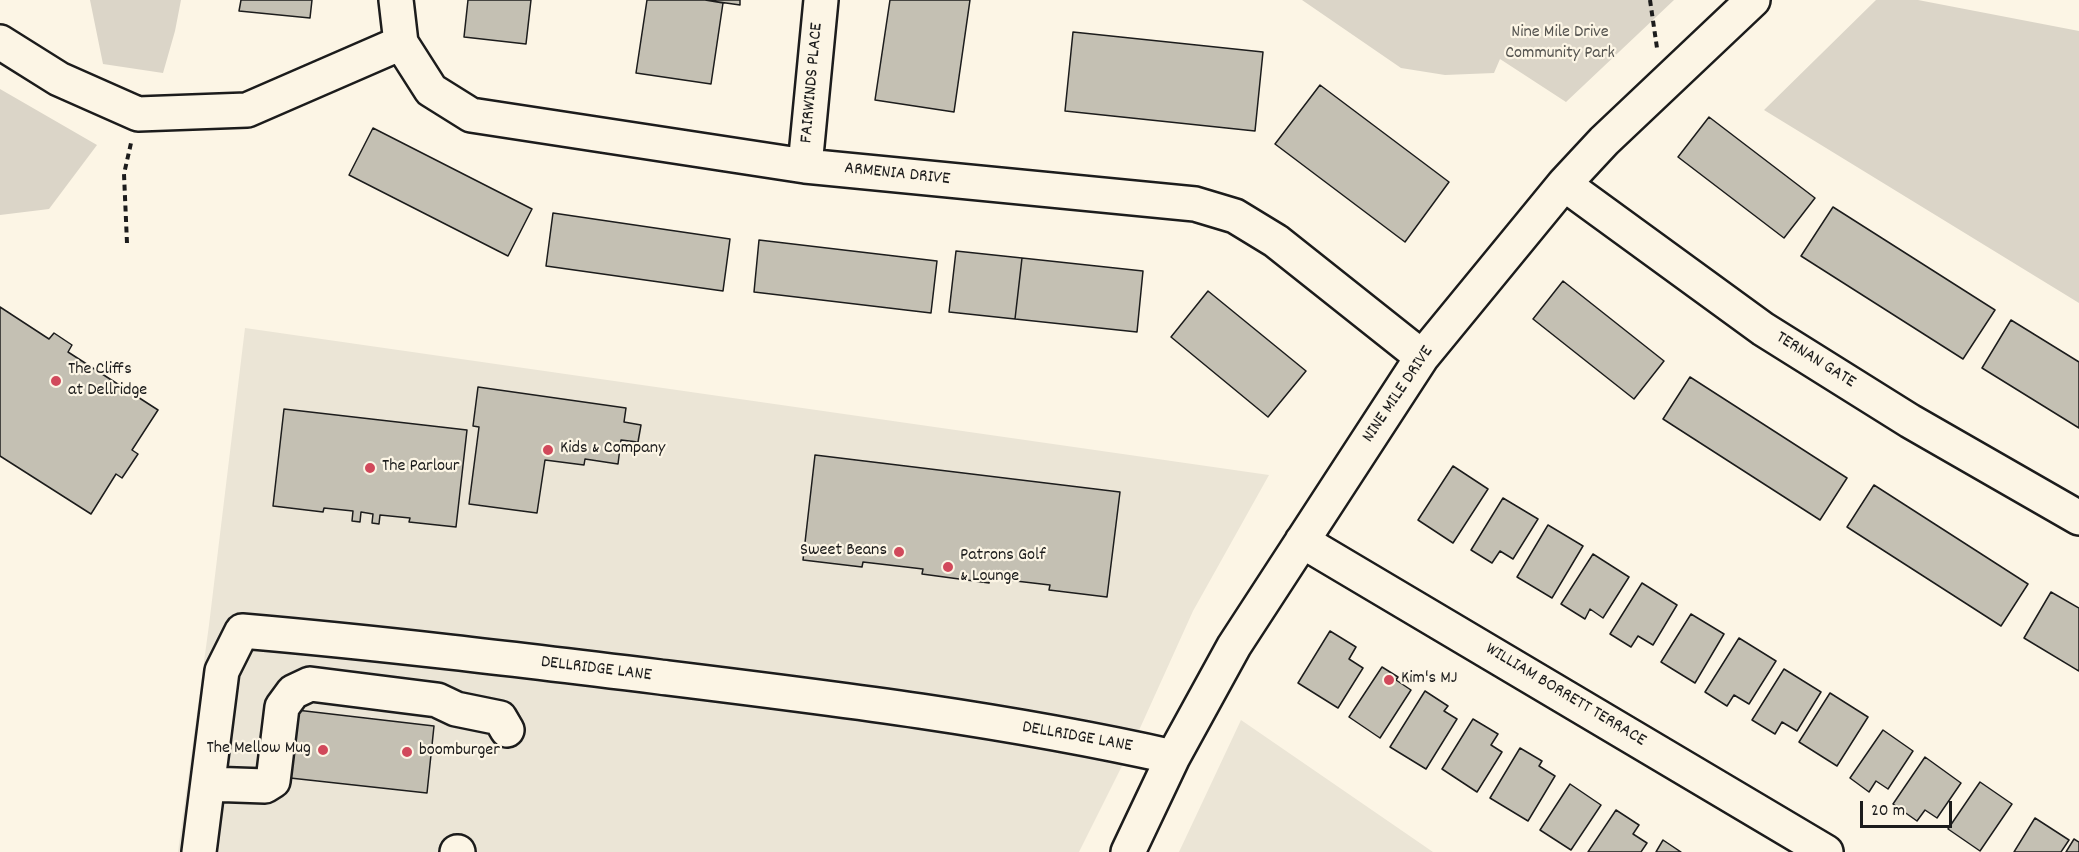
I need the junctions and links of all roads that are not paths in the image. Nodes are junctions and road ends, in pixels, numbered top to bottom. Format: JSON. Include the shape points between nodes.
{"nodes":[{"id":1,"x":396,"y":0,"type":"edge"},
{"id":2,"x":821,"y":0,"type":"edge"},
{"id":3,"x":1753,"y":0,"type":"edge"},
{"id":4,"x":0,"y":42,"type":"edge"},
{"id":5,"x":401,"y":42,"type":"junction"},
{"id":6,"x":805,"y":166,"type":"junction"},
{"id":7,"x":1564,"y":184,"type":"junction"},
{"id":8,"x":1422,"y":357,"type":"junction"},
{"id":9,"x":2079,"y":518,"type":"edge"},
{"id":10,"x":1302,"y":541,"type":"junction"},
{"id":11,"x":507,"y":730,"type":"dead end"},
{"id":12,"x":1173,"y":757,"type":"junction"},
{"id":13,"x":208,"y":784,"type":"junction"},
{"id":14,"x":199,"y":852,"type":"edge"},
{"id":15,"x":1128,"y":852,"type":"edge"},
{"id":16,"x":1826,"y":852,"type":"edge"}],
"edges":[{"from":1,"to":5,"type":"street","name":"ARMENIA DRIVE"},
{"from":2,"to":6,"type":"street","name":"FAIRWINDS PLACE"},
{"from":3,"to":7,"type":"street","name":"NINE MILE DRIVE"},
{"from":4,"to":5,"type":"street","via":[[59,79],[138,114],[247,110]]},
{"from":5,"to":6,"type":"street","name":"ARMENIA DRIVE","via":[[431,90],[471,115]]},
{"from":6,"to":8,"type":"street","name":"ARMENIA DRIVE","via":[[1195,204],[1235,216],[1276,242]]},
{"from":7,"to":8,"type":"street","name":"NINE MILE DRIVE"},
{"from":7,"to":9,"type":"street","name":"TERNAN GATE","via":[[1763,329],[1910,421]]},
{"from":8,"to":10,"type":"street","name":"NINE MILE DRIVE"},
{"from":10,"to":12,"type":"street","name":"NINE MILE DRIVE","via":[[1234,646]]},
{"from":10,"to":16,"type":"street","name":"WILLIAM BORRETT TERRACE"},
{"from":11,"to":13,"type":"street","via":[[500,718],[456,709],[436,700],[310,684],[293,692],[282,707],[273,781],[265,786]]},
{"from":12,"to":13,"type":"street","name":"DELLRIDGE LANE","via":[[784,691],[242,631],[222,671]]},
{"from":12,"to":15,"type":"street","name":"NINE MILE DRIVE"},
{"from":13,"to":14,"type":"street","name":"DELLRIDGE LANE"}]}
